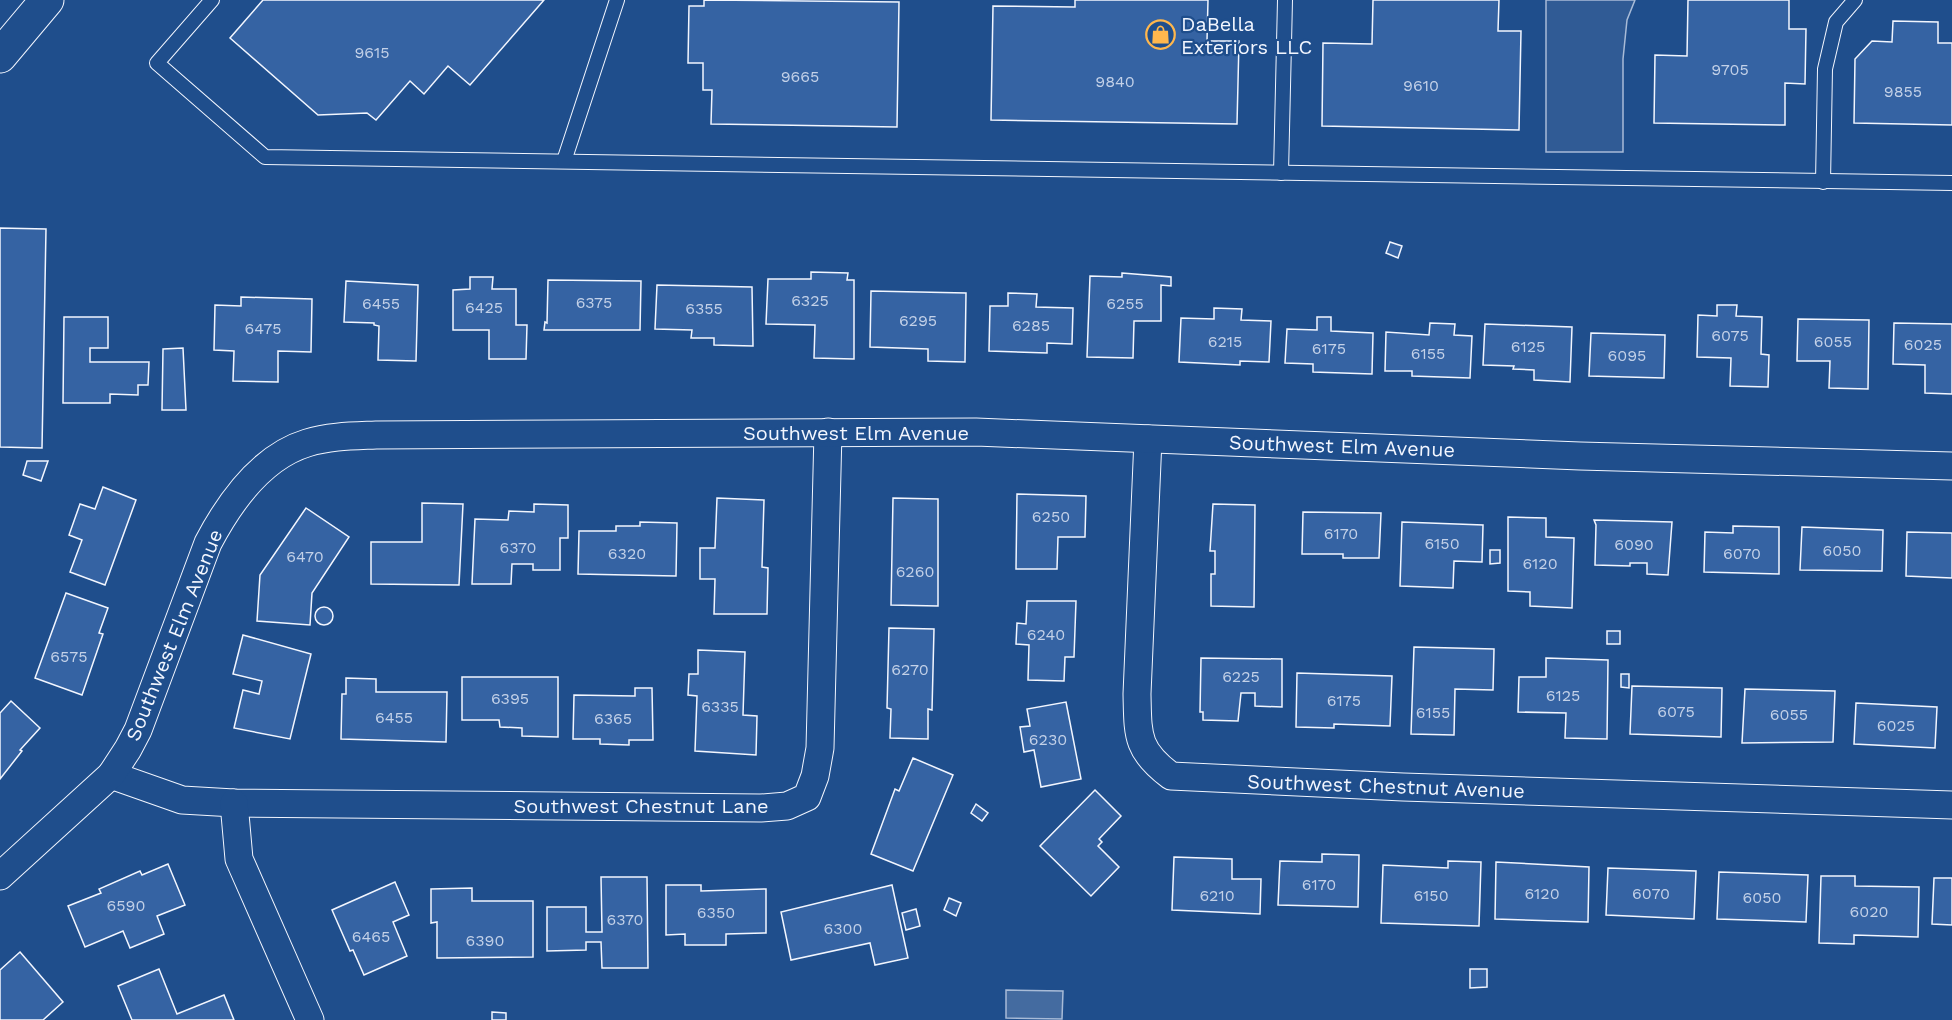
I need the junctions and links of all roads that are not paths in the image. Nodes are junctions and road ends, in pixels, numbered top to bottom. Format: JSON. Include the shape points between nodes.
{"nodes":[{"id":1,"x":47,"y":0,"type":"edge"},
{"id":2,"x":212,"y":0,"type":"edge"},
{"id":3,"x":616,"y":0,"type":"edge"},
{"id":4,"x":1286,"y":0,"type":"edge"},
{"id":5,"x":1855,"y":0,"type":"edge"},
{"id":6,"x":0,"y":57,"type":"edge"},
{"id":7,"x":564,"y":161,"type":"junction"},
{"id":8,"x":1281,"y":173,"type":"junction"},
{"id":9,"x":1823,"y":182,"type":"junction"},
{"id":10,"x":1952,"y":183,"type":"edge"},
{"id":11,"x":828,"y":432,"type":"junction"},
{"id":12,"x":1148,"y":439,"type":"junction"},
{"id":13,"x":1952,"y":466,"type":"edge"},
{"id":14,"x":111,"y":775,"type":"junction"},
{"id":15,"x":234,"y":803,"type":"junction"},
{"id":16,"x":1952,"y":805,"type":"edge"},
{"id":17,"x":0,"y":876,"type":"edge"},
{"id":18,"x":310,"y":1020,"type":"edge"}],
"edges":[{"from":1,"to":6,"type":"main road"},
{"from":2,"to":7,"type":"lane","via":[[158,63],[265,157]]},
{"from":3,"to":7,"type":"lane"},
{"from":4,"to":8,"type":"lane"},
{"from":5,"to":9,"type":"lane","via":[[1836,22],[1825,69]]},
{"from":7,"to":8,"type":"lane"},
{"from":8,"to":9,"type":"lane"},
{"from":9,"to":10,"type":"lane"},
{"from":11,"to":12,"type":"street","name":"Southwest Elm Avenue","via":[[976,432]]},
{"from":11,"to":14,"type":"street","name":"Southwest Elm Avenue","via":[[376,435],[338,436],[305,443],[252,478],[221,518],[138,730]]},
{"from":11,"to":15,"type":"street","name":"Southwest Chestnut Lane","via":[[820,748],[807,797],[787,806],[761,808]]},
{"from":12,"to":13,"type":"street","name":"Southwest Elm Avenue"},
{"from":12,"to":16,"type":"street","name":"Southwest Chestnut Avenue","via":[[1138,736],[1153,763],[1171,776]]},
{"from":14,"to":15,"type":"street","name":"Southwest Chestnut Lane","via":[[182,800]]},
{"from":14,"to":17,"type":"street","name":"Southwest Elm Avenue"},
{"from":15,"to":18,"type":"street","via":[[239,859]]}]}
